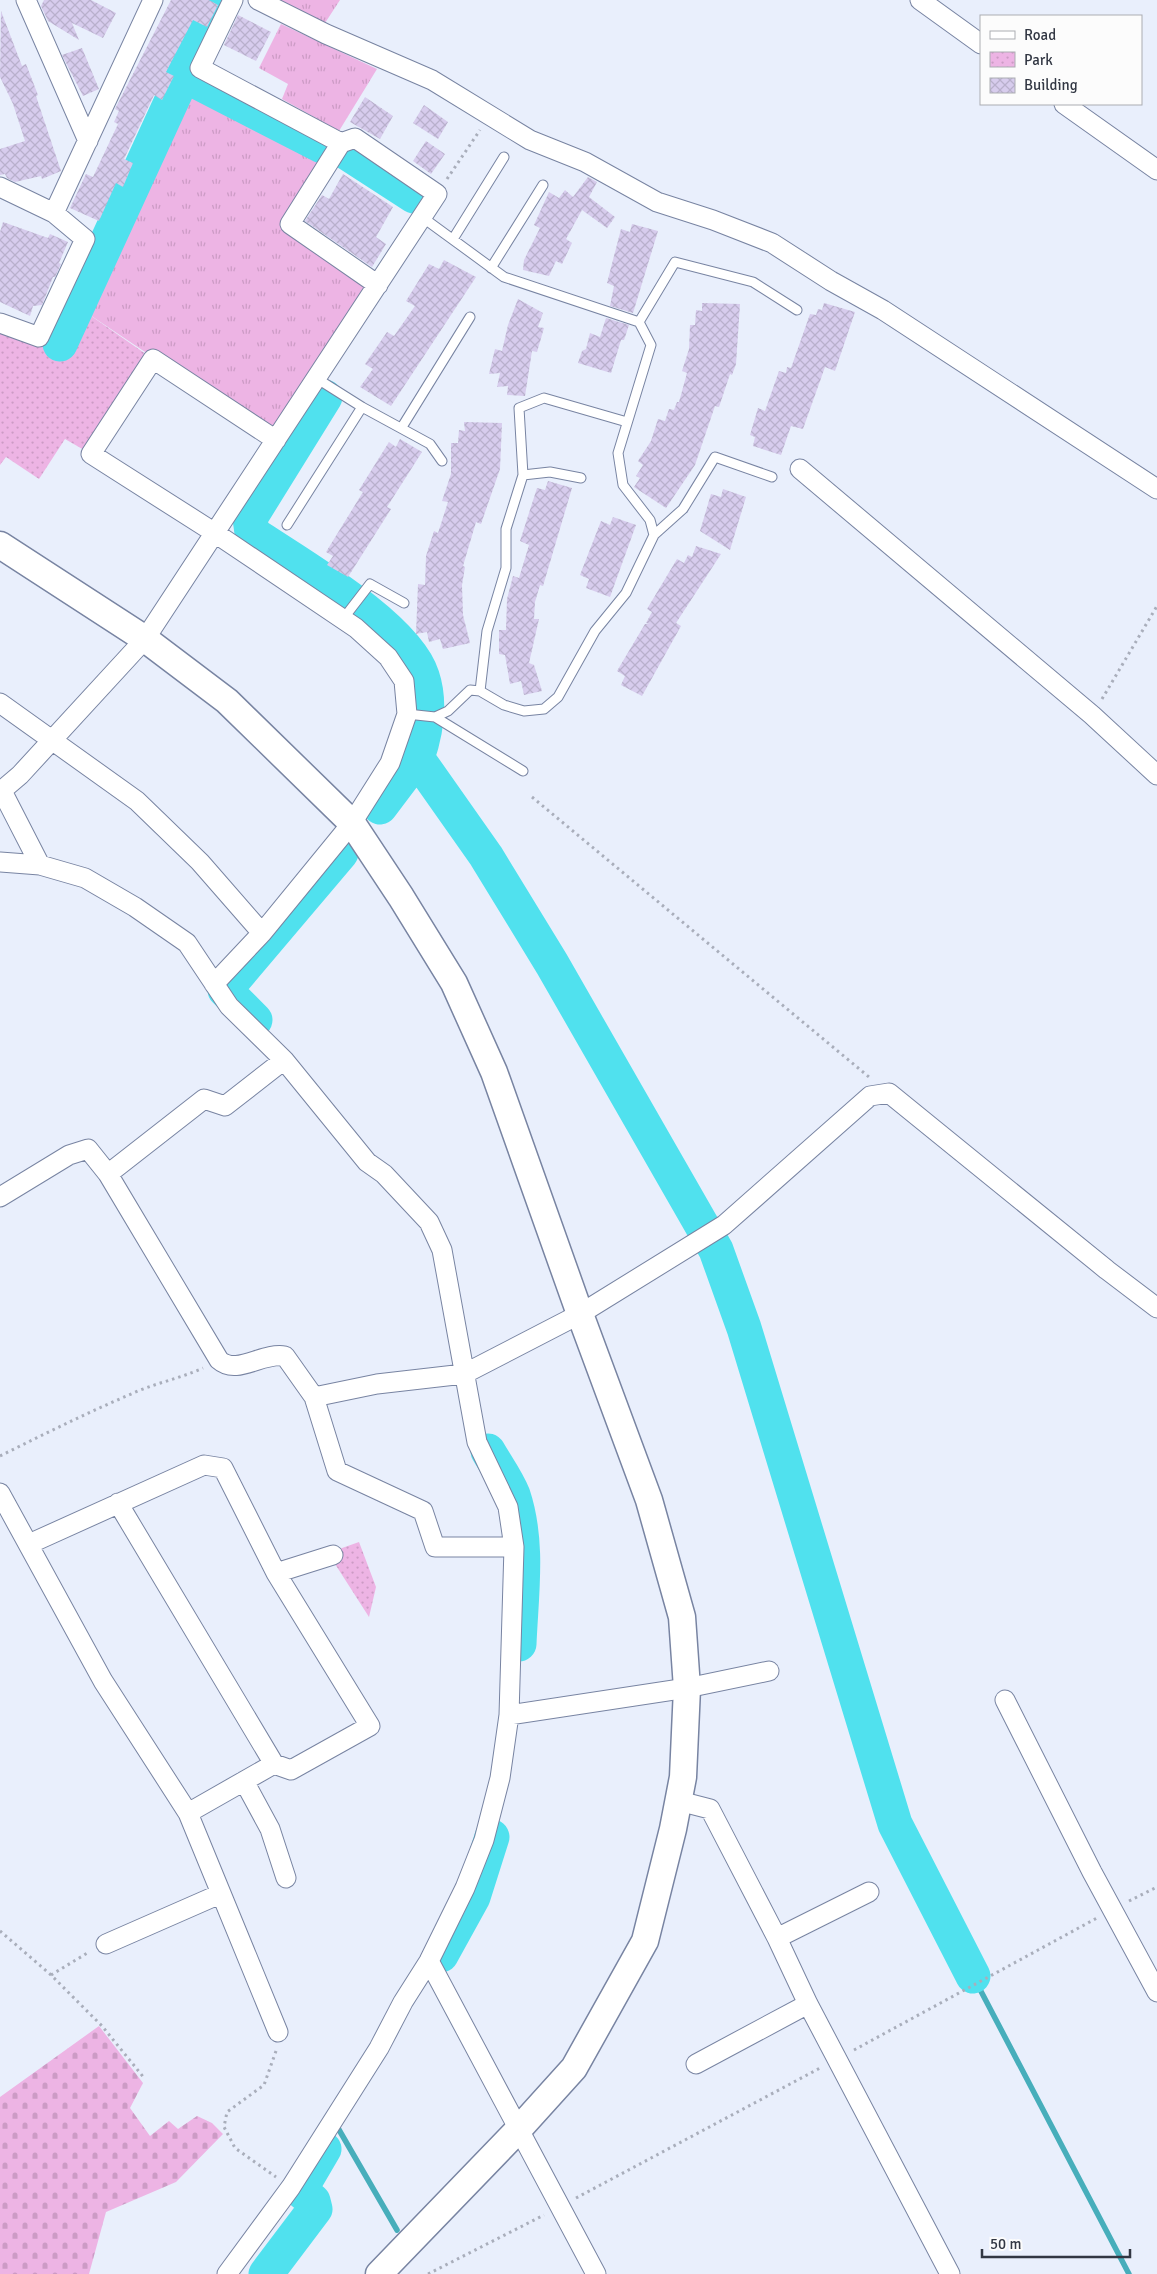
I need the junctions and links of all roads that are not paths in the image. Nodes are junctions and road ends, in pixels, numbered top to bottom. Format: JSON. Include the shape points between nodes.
{"nodes":[{"id":1,"x":26,"y":0,"type":"edge"},
{"id":2,"x":153,"y":0,"type":"edge"},
{"id":3,"x":232,"y":0,"type":"edge"},
{"id":4,"x":258,"y":0,"type":"edge"},
{"id":5,"x":920,"y":0,"type":"edge"},
{"id":6,"x":980,"y":43,"type":"edge"},
{"id":7,"x":1065,"y":105,"type":"edge"},
{"id":8,"x":88,"y":141,"type":"junction"},
{"id":9,"x":340,"y":143,"type":"junction"},
{"id":10,"x":504,"y":157,"type":"dead end"},
{"id":11,"x":1157,"y":170,"type":"edge"},
{"id":12,"x":543,"y":185,"type":"dead end"},
{"id":13,"x":0,"y":187,"type":"edge"},
{"id":14,"x":54,"y":213,"type":"junction"},
{"id":15,"x":422,"y":217,"type":"junction"},
{"id":16,"x":453,"y":239,"type":"junction"},
{"id":17,"x":491,"y":268,"type":"junction"},
{"id":18,"x":378,"y":285,"type":"junction"},
{"id":19,"x":797,"y":310,"type":"dead end"},
{"id":20,"x":470,"y":318,"type":"dead end"},
{"id":21,"x":639,"y":322,"type":"junction"},
{"id":22,"x":0,"y":323,"type":"edge"},
{"id":23,"x":316,"y":378,"type":"junction"},
{"id":24,"x":362,"y":407,"type":"junction"},
{"id":25,"x":627,"y":422,"type":"junction"},
{"id":26,"x":402,"y":427,"type":"junction"},
{"id":27,"x":276,"y":440,"type":"junction"},
{"id":28,"x":442,"y":461,"type":"dead end"},
{"id":29,"x":800,"y":469,"type":"dead end"},
{"id":30,"x":523,"y":475,"type":"junction"},
{"id":31,"x":772,"y":477,"type":"dead end"},
{"id":32,"x":581,"y":478,"type":"dead end"},
{"id":33,"x":1157,"y":489,"type":"edge"},
{"id":34,"x":287,"y":525,"type":"dead end"},
{"id":35,"x":215,"y":533,"type":"junction"},
{"id":36,"x":654,"y":535,"type":"junction"},
{"id":37,"x":0,"y":544,"type":"edge"},
{"id":38,"x":404,"y":603,"type":"dead end"},
{"id":39,"x":346,"y":615,"type":"junction"},
{"id":40,"x":145,"y":639,"type":"junction"},
{"id":41,"x":480,"y":691,"type":"junction"},
{"id":42,"x":0,"y":703,"type":"edge"},
{"id":43,"x":410,"y":714,"type":"junction"},
{"id":44,"x":433,"y":717,"type":"junction"},
{"id":45,"x":53,"y":740,"type":"junction"},
{"id":46,"x":523,"y":771,"type":"dead end"},
{"id":47,"x":1157,"y":775,"type":"edge"},
{"id":48,"x":1,"y":791,"type":"edge"},
{"id":49,"x":352,"y":823,"type":"junction"},
{"id":50,"x":0,"y":862,"type":"edge"},
{"id":51,"x":40,"y":865,"type":"junction"},
{"id":52,"x":262,"y":933,"type":"junction"},
{"id":53,"x":214,"y":984,"type":"junction"},
{"id":54,"x":284,"y":1060,"type":"junction"},
{"id":55,"x":108,"y":1174,"type":"junction"},
{"id":56,"x":0,"y":1196,"type":"edge"},
{"id":57,"x":1157,"y":1308,"type":"edge"},
{"id":58,"x":580,"y":1314,"type":"junction"},
{"id":59,"x":464,"y":1374,"type":"junction"},
{"id":60,"x":314,"y":1397,"type":"junction"},
{"id":61,"x":0,"y":1493,"type":"edge"},
{"id":62,"x":118,"y":1503,"type":"junction"},
{"id":63,"x":5,"y":1515,"type":"edge"},
{"id":64,"x":28,"y":1544,"type":"junction"},
{"id":65,"x":514,"y":1547,"type":"junction"},
{"id":66,"x":333,"y":1555,"type":"dead end"},
{"id":67,"x":276,"y":1572,"type":"junction"},
{"id":68,"x":769,"y":1671,"type":"dead end"},
{"id":69,"x":687,"y":1688,"type":"junction"},
{"id":70,"x":1005,"y":1700,"type":"dead end"},
{"id":71,"x":510,"y":1715,"type":"junction"},
{"id":72,"x":274,"y":1764,"type":"junction"},
{"id":73,"x":244,"y":1781,"type":"junction"},
{"id":74,"x":679,"y":1801,"type":"junction"},
{"id":75,"x":188,"y":1813,"type":"junction"},
{"id":76,"x":286,"y":1878,"type":"dead end"},
{"id":77,"x":869,"y":1892,"type":"dead end"},
{"id":78,"x":220,"y":1894,"type":"junction"},
{"id":79,"x":777,"y":1938,"type":"junction"},
{"id":80,"x":106,"y":1944,"type":"road end"},
{"id":81,"x":429,"y":1962,"type":"junction"},
{"id":82,"x":1157,"y":1992,"type":"edge"},
{"id":83,"x":808,"y":2004,"type":"junction"},
{"id":84,"x":278,"y":2032,"type":"road end"},
{"id":85,"x":696,"y":2064,"type":"dead end"},
{"id":86,"x":518,"y":2130,"type":"junction"},
{"id":87,"x":227,"y":2274,"type":"edge"},
{"id":88,"x":379,"y":2274,"type":"edge"},
{"id":89,"x":596,"y":2274,"type":"edge"},
{"id":90,"x":950,"y":2274,"type":"edge"}],
"edges":[{"from":1,"to":8,"type":"street"},
{"from":2,"to":8,"type":"street"},
{"from":3,"to":9,"type":"street","via":[[200,68]]},
{"from":4,"to":33,"type":"street","via":[[432,80],[530,140],[585,162],[657,202],[772,243],[883,310]]},
{"from":5,"to":6,"type":"street"},
{"from":7,"to":11,"type":"street"},
{"from":8,"to":14,"type":"street"},
{"from":9,"to":15,"type":"street","via":[[355,138],[437,194]]},
{"from":9,"to":18,"type":"street","via":[[290,224]]},
{"from":10,"to":16,"type":"lane"},
{"from":12,"to":17,"type":"lane"},
{"from":13,"to":14,"type":"street"},
{"from":14,"to":22,"type":"street","via":[[85,239],[39,337]]},
{"from":15,"to":16,"type":"lane"},
{"from":15,"to":18,"type":"street"},
{"from":16,"to":17,"type":"lane"},
{"from":17,"to":21,"type":"lane","via":[[504,277]]},
{"from":18,"to":23,"type":"street"},
{"from":19,"to":21,"type":"lane","via":[[754,282],[675,262]]},
{"from":20,"to":26,"type":"lane"},
{"from":21,"to":25,"type":"lane","via":[[651,344]]},
{"from":23,"to":24,"type":"lane"},
{"from":23,"to":27,"type":"street"},
{"from":24,"to":26,"type":"lane"},
{"from":24,"to":34,"type":"lane"},
{"from":25,"to":30,"type":"lane","via":[[544,398],[519,408]]},
{"from":25,"to":36,"type":"lane","via":[[618,453],[623,485],[650,520]]},
{"from":26,"to":28,"type":"lane","via":[[430,444]]},
{"from":27,"to":35,"type":"street"},
{"from":27,"to":35,"type":"street","via":[[153,359],[91,454]]},
{"from":29,"to":47,"type":"street","via":[[1092,715]]},
{"from":30,"to":32,"type":"lane","via":[[550,472]]},
{"from":30,"to":41,"type":"lane","via":[[506,529],[506,568],[487,631]]},
{"from":31,"to":36,"type":"lane","via":[[715,457],[683,509]]},
{"from":35,"to":39,"type":"street"},
{"from":35,"to":40,"type":"street"},
{"from":36,"to":41,"type":"lane","via":[[626,593],[595,631],[558,697],[544,708],[524,711],[504,705]]},
{"from":37,"to":40,"type":"street"},
{"from":38,"to":39,"type":"lane","via":[[370,584]]},
{"from":39,"to":43,"type":"street","via":[[388,657],[404,681]]},
{"from":40,"to":45,"type":"street"},
{"from":40,"to":49,"type":"street","via":[[227,701]]},
{"from":41,"to":44,"type":"lane","via":[[470,690],[448,711]]},
{"from":42,"to":45,"type":"street"},
{"from":43,"to":44,"type":"lane"},
{"from":43,"to":49,"type":"street","via":[[390,763]]},
{"from":44,"to":46,"type":"lane"},
{"from":45,"to":48,"type":"street"},
{"from":45,"to":52,"type":"street","via":[[137,801],[200,862]]},
{"from":48,"to":51,"type":"street"},
{"from":49,"to":52,"type":"street"},
{"from":49,"to":58,"type":"street","via":[[454,983],[494,1072]]},
{"from":50,"to":51,"type":"street"},
{"from":51,"to":53,"type":"street","via":[[84,878],[142,912],[187,943]]},
{"from":52,"to":53,"type":"street"},
{"from":53,"to":54,"type":"street","via":[[229,1006]]},
{"from":54,"to":55,"type":"street","via":[[225,1106],[204,1099]]},
{"from":54,"to":59,"type":"street","via":[[367,1162],[384,1174],[430,1222],[442,1250]]},
{"from":55,"to":56,"type":"street","via":[[88,1149],[69,1155]]},
{"from":55,"to":60,"type":"street","via":[[219,1360],[232,1367],[274,1354],[285,1356]]},
{"from":57,"to":58,"type":"street","via":[[889,1093],[870,1096],[724,1225]]},
{"from":58,"to":59,"type":"street"},
{"from":58,"to":69,"type":"street","via":[[662,1542],[682,1616]]},
{"from":59,"to":60,"type":"street","via":[[377,1384]]},
{"from":59,"to":65,"type":"street","via":[[477,1442],[508,1507]]},
{"from":60,"to":65,"type":"street","via":[[337,1471],[423,1511],[435,1547]]},
{"from":61,"to":63,"type":"street"},
{"from":62,"to":64,"type":"street"},
{"from":62,"to":67,"type":"street","via":[[204,1465],[223,1468]]},
{"from":62,"to":72,"type":"street"},
{"from":63,"to":64,"type":"street"},
{"from":64,"to":75,"type":"street","via":[[103,1681]]},
{"from":65,"to":71,"type":"street"},
{"from":66,"to":67,"type":"street"},
{"from":67,"to":72,"type":"street","via":[[370,1726],[291,1770]]},
{"from":68,"to":69,"type":"street"},
{"from":69,"to":71,"type":"street"},
{"from":69,"to":74,"type":"street"},
{"from":70,"to":82,"type":"street"},
{"from":71,"to":81,"type":"street","via":[[500,1778],[484,1840]]},
{"from":72,"to":73,"type":"street"},
{"from":73,"to":75,"type":"street"},
{"from":73,"to":76,"type":"street","via":[[270,1829]]},
{"from":74,"to":79,"type":"street","via":[[710,1809]]},
{"from":74,"to":86,"type":"street","via":[[645,1941],[574,2068]]},
{"from":75,"to":78,"type":"street"},
{"from":77,"to":79,"type":"street"},
{"from":78,"to":80,"type":"street"},
{"from":78,"to":84,"type":"street"},
{"from":79,"to":83,"type":"street"},
{"from":81,"to":86,"type":"street"},
{"from":81,"to":87,"type":"street","via":[[291,2187]]},
{"from":83,"to":85,"type":"street"},
{"from":83,"to":90,"type":"street"},
{"from":86,"to":88,"type":"street"},
{"from":86,"to":89,"type":"street"}]}
